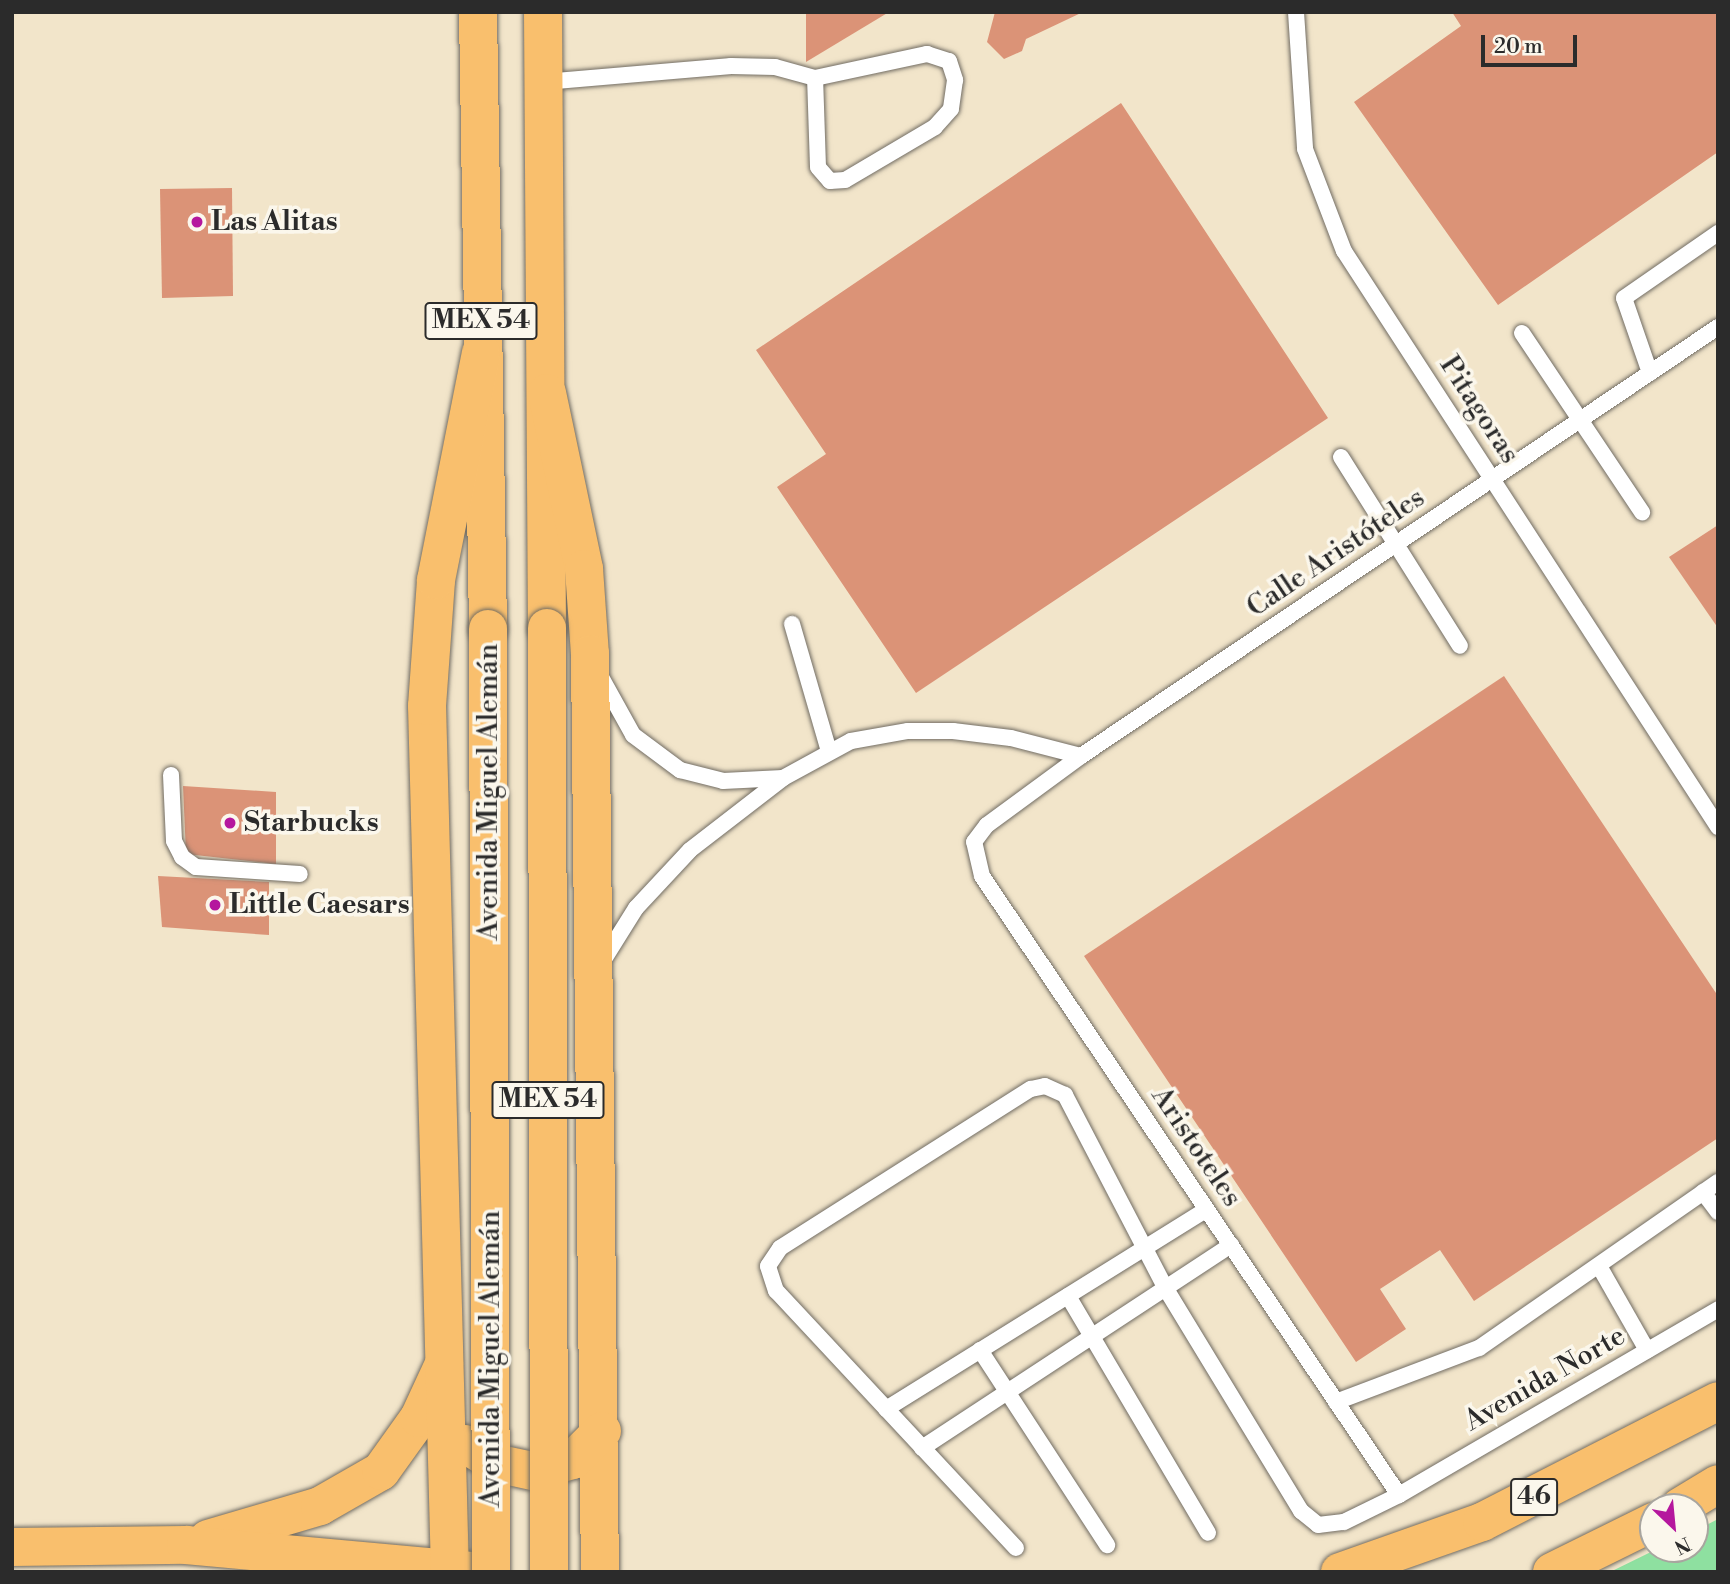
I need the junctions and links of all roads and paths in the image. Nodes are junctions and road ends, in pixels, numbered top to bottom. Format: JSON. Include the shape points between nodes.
{"nodes":[{"id":1,"x":478,"y":12,"type":"edge"},
{"id":2,"x":543,"y":12,"type":"edge"},
{"id":3,"x":1296,"y":12,"type":"edge"},
{"id":4,"x":816,"y":78,"type":"junction"},
{"id":5,"x":544,"y":82,"type":"junction"},
{"id":6,"x":1718,"y":233,"type":"edge"},
{"id":7,"x":1718,"y":327,"type":"edge"},
{"id":8,"x":1522,"y":334,"type":"dead end"},
{"id":9,"x":481,"y":353,"type":"junction"},
{"id":10,"x":1650,"y":373,"type":"junction"},
{"id":11,"x":547,"y":393,"type":"junction"},
{"id":12,"x":1580,"y":420,"type":"junction"},
{"id":13,"x":1341,"y":457,"type":"dead end"},
{"id":14,"x":1492,"y":479,"type":"junction"},
{"id":15,"x":1642,"y":512,"type":"dead end"},
{"id":16,"x":1397,"y":544,"type":"junction"},
{"id":17,"x":792,"y":624,"type":"dead end"},
{"id":18,"x":1460,"y":646,"type":"dead end"},
{"id":19,"x":590,"y":654,"type":"junction"},
{"id":20,"x":829,"y":751,"type":"junction"},
{"id":21,"x":1081,"y":756,"type":"junction"},
{"id":22,"x":171,"y":775,"type":"dead end"},
{"id":23,"x":783,"y":778,"type":"junction"},
{"id":24,"x":1713,"y":808,"type":"edge"},
{"id":25,"x":987,"y":825,"type":"joint"},
{"id":26,"x":1718,"y":827,"type":"edge"},
{"id":27,"x":300,"y":874,"type":"dead end"},
{"id":28,"x":593,"y":978,"type":"junction"},
{"id":29,"x":1718,"y":1182,"type":"edge"},
{"id":30,"x":1703,"y":1192,"type":"junction"},
{"id":31,"x":1206,"y":1209,"type":"junction"},
{"id":32,"x":1718,"y":1212,"type":"edge"},
{"id":33,"x":1231,"y":1245,"type":"junction"},
{"id":34,"x":1145,"y":1248,"type":"junction"},
{"id":35,"x":1599,"y":1266,"type":"junction"},
{"id":36,"x":1166,"y":1289,"type":"junction"},
{"id":37,"x":1068,"y":1296,"type":"junction"},
{"id":38,"x":1718,"y":1309,"type":"edge"},
{"id":39,"x":1093,"y":1338,"type":"junction"},
{"id":40,"x":980,"y":1350,"type":"junction"},
{"id":41,"x":1647,"y":1350,"type":"junction"},
{"id":42,"x":444,"y":1364,"type":"junction"},
{"id":43,"x":1008,"y":1393,"type":"junction"},
{"id":44,"x":1718,"y":1401,"type":"edge"},
{"id":45,"x":1336,"y":1402,"type":"junction"},
{"id":46,"x":886,"y":1409,"type":"junction"},
{"id":47,"x":447,"y":1429,"type":"junction"},
{"id":48,"x":602,"y":1431,"type":"junction"},
{"id":49,"x":922,"y":1448,"type":"junction"},
{"id":50,"x":1399,"y":1495,"type":"junction"},
{"id":51,"x":1639,"y":1529,"type":"edge"},
{"id":52,"x":1208,"y":1533,"type":"dead end"},
{"id":53,"x":186,"y":1545,"type":"junction"},
{"id":54,"x":1107,"y":1545,"type":"dead end"},
{"id":55,"x":12,"y":1547,"type":"edge"},
{"id":56,"x":1016,"y":1548,"type":"dead end"},
{"id":57,"x":460,"y":1570,"type":"edge"},
{"id":58,"x":491,"y":1572,"type":"edge"},
{"id":59,"x":549,"y":1572,"type":"edge"},
{"id":60,"x":600,"y":1572,"type":"edge"},
{"id":61,"x":1340,"y":1572,"type":"edge"},
{"id":62,"x":1552,"y":1572,"type":"edge"}],
"edges":[{"from":1,"to":9,"type":"main road","name":"Avenida Miguel Alemán","number":"MEX 54"},
{"from":2,"to":5,"type":"main road","name":"Avenida Miguel Alemán","number":"MEX 54"},
{"from":3,"to":14,"type":"lane","name":"Pitagoras","via":[[1305,149],[1325,211],[1344,251]]},
{"from":4,"to":4,"type":"lane","via":[[927,54],[949,61],[955,80],[951,108],[936,127],[845,180],[830,181],[818,167]]},
{"from":4,"to":5,"type":"lane","via":[[775,67],[731,66]]},
{"from":5,"to":11,"type":"main road","name":"Avenida Miguel Alemán","number":"MEX 54"},
{"from":6,"to":10,"type":"lane","via":[[1624,298]]},
{"from":7,"to":10,"type":"lane","name":"Calle Aristóteles"},
{"from":8,"to":12,"type":"lane"},
{"from":9,"to":42,"type":"main road","via":[[436,580],[427,706]]},
{"from":9,"to":58,"type":"main road","name":"Avenida Miguel Alemán","number":"MEX 54","bridge":true,"via":[[488,629]]},
{"from":10,"to":12,"type":"lane","name":"Calle Aristóteles"},
{"from":11,"to":19,"type":"main road","via":[[584,569]]},
{"from":11,"to":59,"type":"main road","name":"Avenida Miguel Alemán","number":"MEX 54","bridge":true},
{"from":12,"to":14,"type":"lane","name":"Calle Aristóteles"},
{"from":12,"to":15,"type":"lane"},
{"from":13,"to":16,"type":"lane"},
{"from":14,"to":16,"type":"lane","name":"Calle Aristóteles"},
{"from":14,"to":24,"type":"lane","name":"Pitagoras"},
{"from":16,"to":18,"type":"lane"},
{"from":16,"to":21,"type":"lane","name":"Calle Aristóteles"},
{"from":17,"to":20,"type":"lane"},
{"from":19,"to":23,"type":"lane","via":[[633,735],[658,757],[707,779]]},
{"from":19,"to":28,"type":"main road"},
{"from":20,"to":21,"type":"lane","via":[[877,734],[953,731]]},
{"from":20,"to":23,"type":"lane"},
{"from":21,"to":25,"type":"lane","name":"Calle Aristóteles"},
{"from":22,"to":27,"type":"lane","via":[[174,841],[182,857],[197,867]]},
{"from":23,"to":28,"type":"lane","via":[[657,882]]},
{"from":24,"to":26,"type":"lane","name":"Pitagoras"},
{"from":25,"to":31,"type":"lane","name":"Aristoteles","via":[[974,842],[974,864]]},
{"from":28,"to":48,"type":"main road"},
{"from":29,"to":30,"type":"lane"},
{"from":30,"to":32,"type":"lane"},
{"from":30,"to":35,"type":"lane"},
{"from":31,"to":33,"type":"lane","name":"Aristoteles"},
{"from":31,"to":34,"type":"lane"},
{"from":33,"to":36,"type":"lane"},
{"from":33,"to":45,"type":"lane","name":"Aristoteles"},
{"from":34,"to":36,"type":"lane","name":"Avenida Norte"},
{"from":34,"to":37,"type":"lane"},
{"from":34,"to":46,"type":"lane","name":"Avenida Norte","via":[[1065,1095],[1045,1086],[1018,1095],[780,1248],[768,1266],[776,1291]]},
{"from":35,"to":41,"type":"lane"},
{"from":35,"to":45,"type":"lane","via":[[1479,1348]]},
{"from":36,"to":39,"type":"lane"},
{"from":36,"to":50,"type":"lane","name":"Avenida Norte","via":[[1306,1517],[1318,1525],[1344,1522]]},
{"from":37,"to":39,"type":"lane"},
{"from":37,"to":40,"type":"lane"},
{"from":38,"to":41,"type":"lane","name":"Avenida Norte"},
{"from":39,"to":43,"type":"lane"},
{"from":39,"to":52,"type":"lane"},
{"from":40,"to":43,"type":"lane"},
{"from":40,"to":46,"type":"lane"},
{"from":41,"to":50,"type":"lane","name":"Avenida Norte"},
{"from":42,"to":47,"type":"main road"},
{"from":42,"to":53,"type":"main road","via":[[401,1449],[355,1490]]},
{"from":43,"to":49,"type":"lane"},
{"from":43,"to":54,"type":"lane"},
{"from":44,"to":61,"type":"main road","number":"46","via":[[1482,1522]]},
{"from":45,"to":50,"type":"lane","name":"Aristoteles"},
{"from":46,"to":49,"type":"lane"},
{"from":47,"to":48,"type":"main road","via":[[495,1463],[534,1471],[573,1460]]},
{"from":47,"to":57,"type":"main road"},
{"from":48,"to":60,"type":"main road"},
{"from":49,"to":56,"type":"lane"},
{"from":51,"to":62,"type":"main road"},
{"from":53,"to":55,"type":"main road"},
{"from":53,"to":57,"type":"main road"}]}
